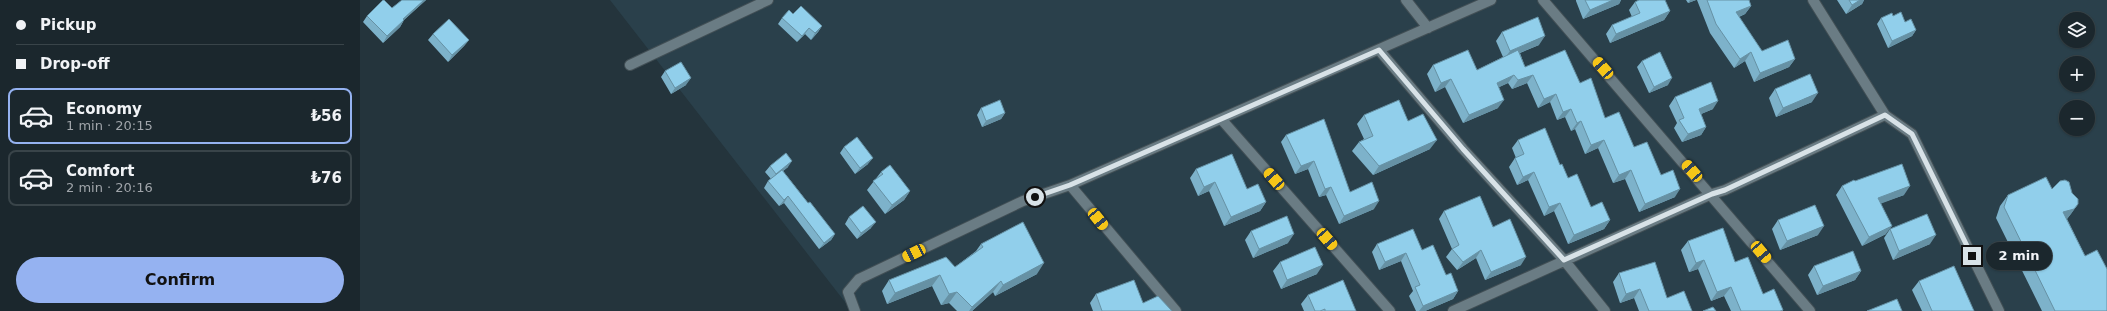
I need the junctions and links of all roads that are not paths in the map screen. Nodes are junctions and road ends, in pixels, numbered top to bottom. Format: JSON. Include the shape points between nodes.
{"nodes":[{"id":1,"x":768,"y":0,"type":"edge"},
{"id":2,"x":1406,"y":0,"type":"edge"},
{"id":3,"x":1491,"y":0,"type":"edge"},
{"id":4,"x":1544,"y":0,"type":"edge"},
{"id":5,"x":1814,"y":0,"type":"edge"},
{"id":6,"x":1428,"y":28,"type":"junction"},
{"id":7,"x":1379,"y":50,"type":"junction"},
{"id":8,"x":630,"y":65,"type":"dead end"},
{"id":9,"x":1885,"y":115,"type":"junction"},
{"id":10,"x":1222,"y":120,"type":"junction"},
{"id":11,"x":1070,"y":185,"type":"junction"},
{"id":12,"x":1712,"y":194,"type":"junction"},
{"id":13,"x":1564,"y":260,"type":"junction"},
{"id":14,"x":855,"y":311,"type":"edge"},
{"id":15,"x":1176,"y":311,"type":"edge"},
{"id":16,"x":1390,"y":311,"type":"edge"},
{"id":17,"x":1453,"y":311,"type":"edge"},
{"id":18,"x":1605,"y":311,"type":"edge"},
{"id":19,"x":1810,"y":311,"type":"edge"},
{"id":20,"x":1999,"y":311,"type":"edge"}],
"edges":[{"from":1,"to":8,"type":"street"},
{"from":2,"to":6,"type":"street"},
{"from":3,"to":6,"type":"street"},
{"from":4,"to":12,"type":"street"},
{"from":5,"to":9,"type":"street"},
{"from":6,"to":7,"type":"street"},
{"from":7,"to":10,"type":"street"},
{"from":7,"to":13,"type":"street","via":[[1463,149]]},
{"from":9,"to":12,"type":"street"},
{"from":9,"to":20,"type":"street","via":[[1912,134]]},
{"from":10,"to":11,"type":"street"},
{"from":10,"to":16,"type":"street"},
{"from":11,"to":14,"type":"street","via":[[1023,201],[859,279],[848,292]]},
{"from":11,"to":15,"type":"street"},
{"from":12,"to":13,"type":"street"},
{"from":12,"to":19,"type":"street"},
{"from":13,"to":17,"type":"street"},
{"from":13,"to":18,"type":"street"}]}
